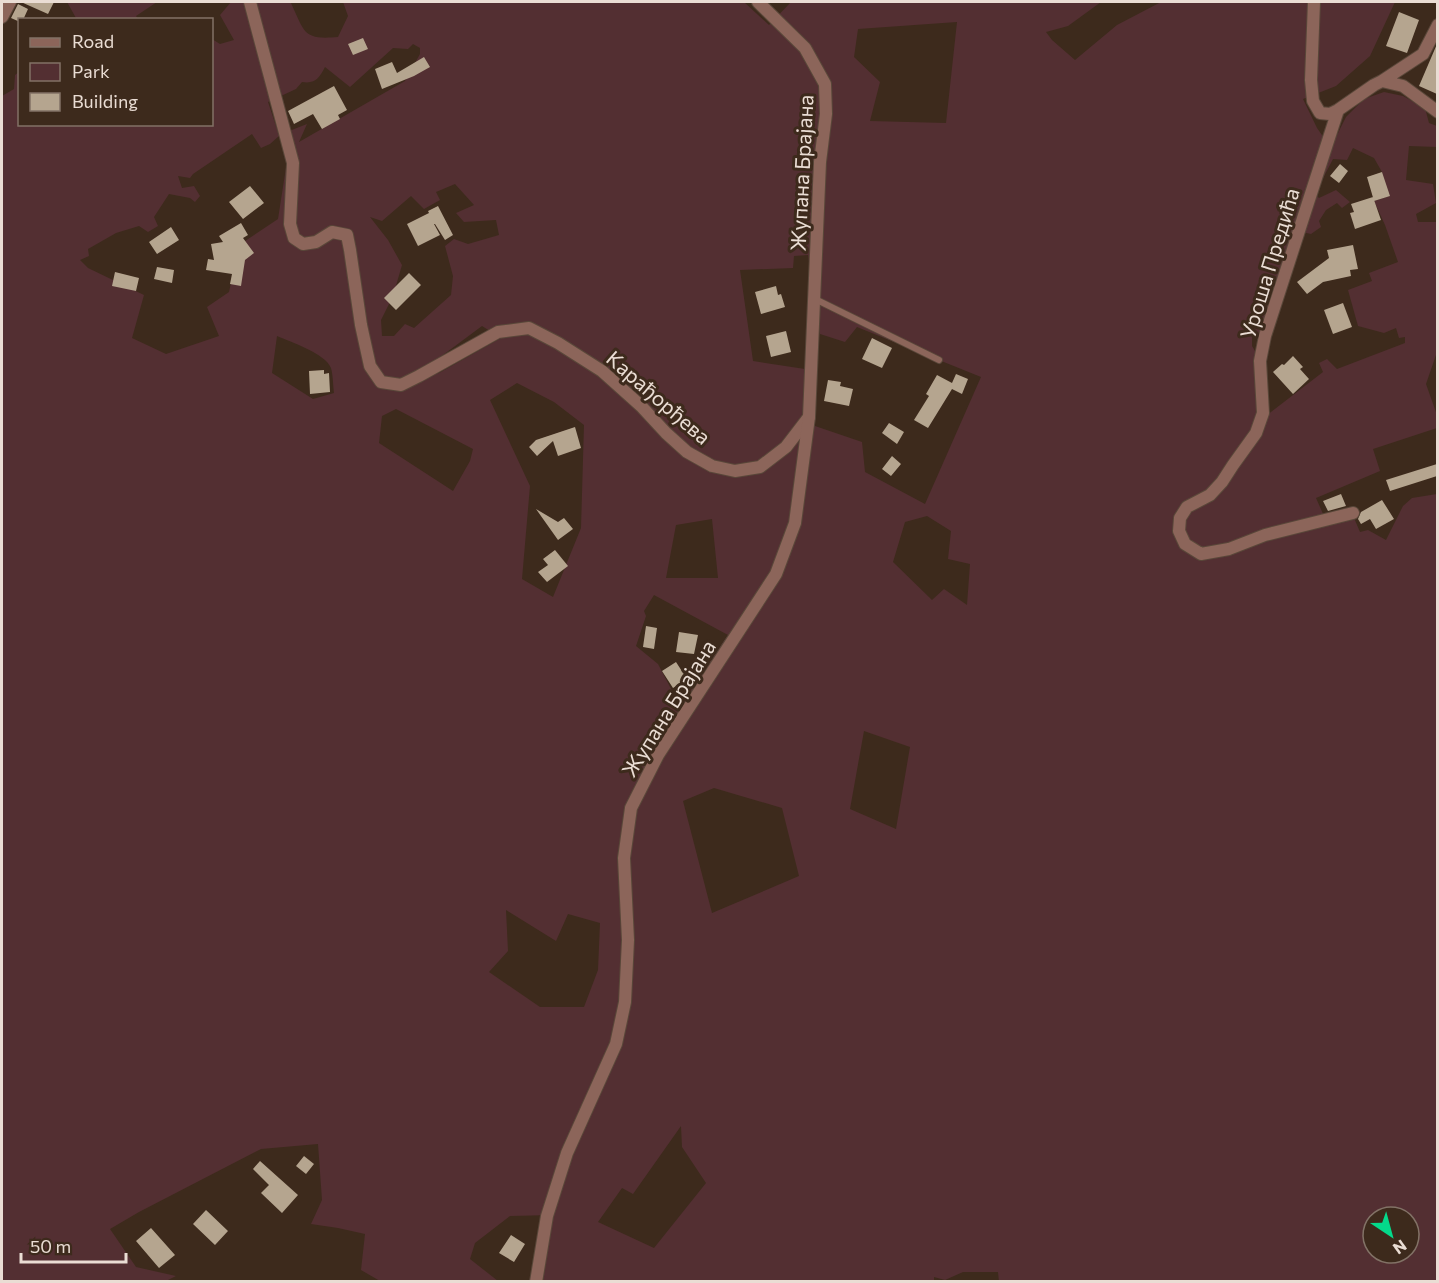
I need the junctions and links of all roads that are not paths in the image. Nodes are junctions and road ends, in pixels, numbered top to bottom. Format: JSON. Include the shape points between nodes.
{"nodes":[{"id":1,"x":10,"y":2,"type":"edge"},
{"id":2,"x":250,"y":2,"type":"edge"},
{"id":3,"x":758,"y":2,"type":"edge"},
{"id":4,"x":1314,"y":2,"type":"edge"},
{"id":5,"x":2,"y":17,"type":"edge"},
{"id":6,"x":1437,"y":25,"type":"edge"},
{"id":7,"x":1382,"y":81,"type":"junction"},
{"id":8,"x":1338,"y":110,"type":"junction"},
{"id":9,"x":1437,"y":112,"type":"edge"},
{"id":10,"x":814,"y":299,"type":"junction"},
{"id":11,"x":939,"y":360,"type":"dead end"},
{"id":12,"x":809,"y":417,"type":"junction"},
{"id":13,"x":1353,"y":513,"type":"dead end"},
{"id":14,"x":536,"y":1281,"type":"edge"}],
"edges":[{"from":1,"to":5,"type":"street"},
{"from":2,"to":12,"type":"street","name":"Карађорђева","via":[[293,163],[290,224],[294,238],[303,244],[316,242],[332,232],[346,235],[370,366],[381,382],[401,385],[498,332],[529,328],[602,371],[687,452],[712,466],[735,471],[760,467],[786,447]]},
{"from":3,"to":10,"type":"street","name":"Жупана Брајана","via":[[805,48],[825,84]]},
{"from":4,"to":8,"type":"street","via":[[1313,101],[1320,113]]},
{"from":6,"to":7,"type":"street","via":[[1423,54]]},
{"from":7,"to":8,"type":"street"},
{"from":7,"to":9,"type":"street","via":[[1403,86]]},
{"from":8,"to":13,"type":"street","name":"Уроша Предића","via":[[1264,336],[1260,361],[1263,413],[1256,433],[1210,495],[1186,507],[1179,531],[1185,544],[1201,554]]},
{"from":10,"to":11,"type":"lane"},
{"from":10,"to":12,"type":"street","name":"Жупана Брајана"},
{"from":12,"to":14,"type":"street","name":"Жупана Брајана","via":[[795,523],[776,574],[658,755],[631,808],[624,858],[626,1002],[616,1044],[567,1154],[547,1216]]}]}
